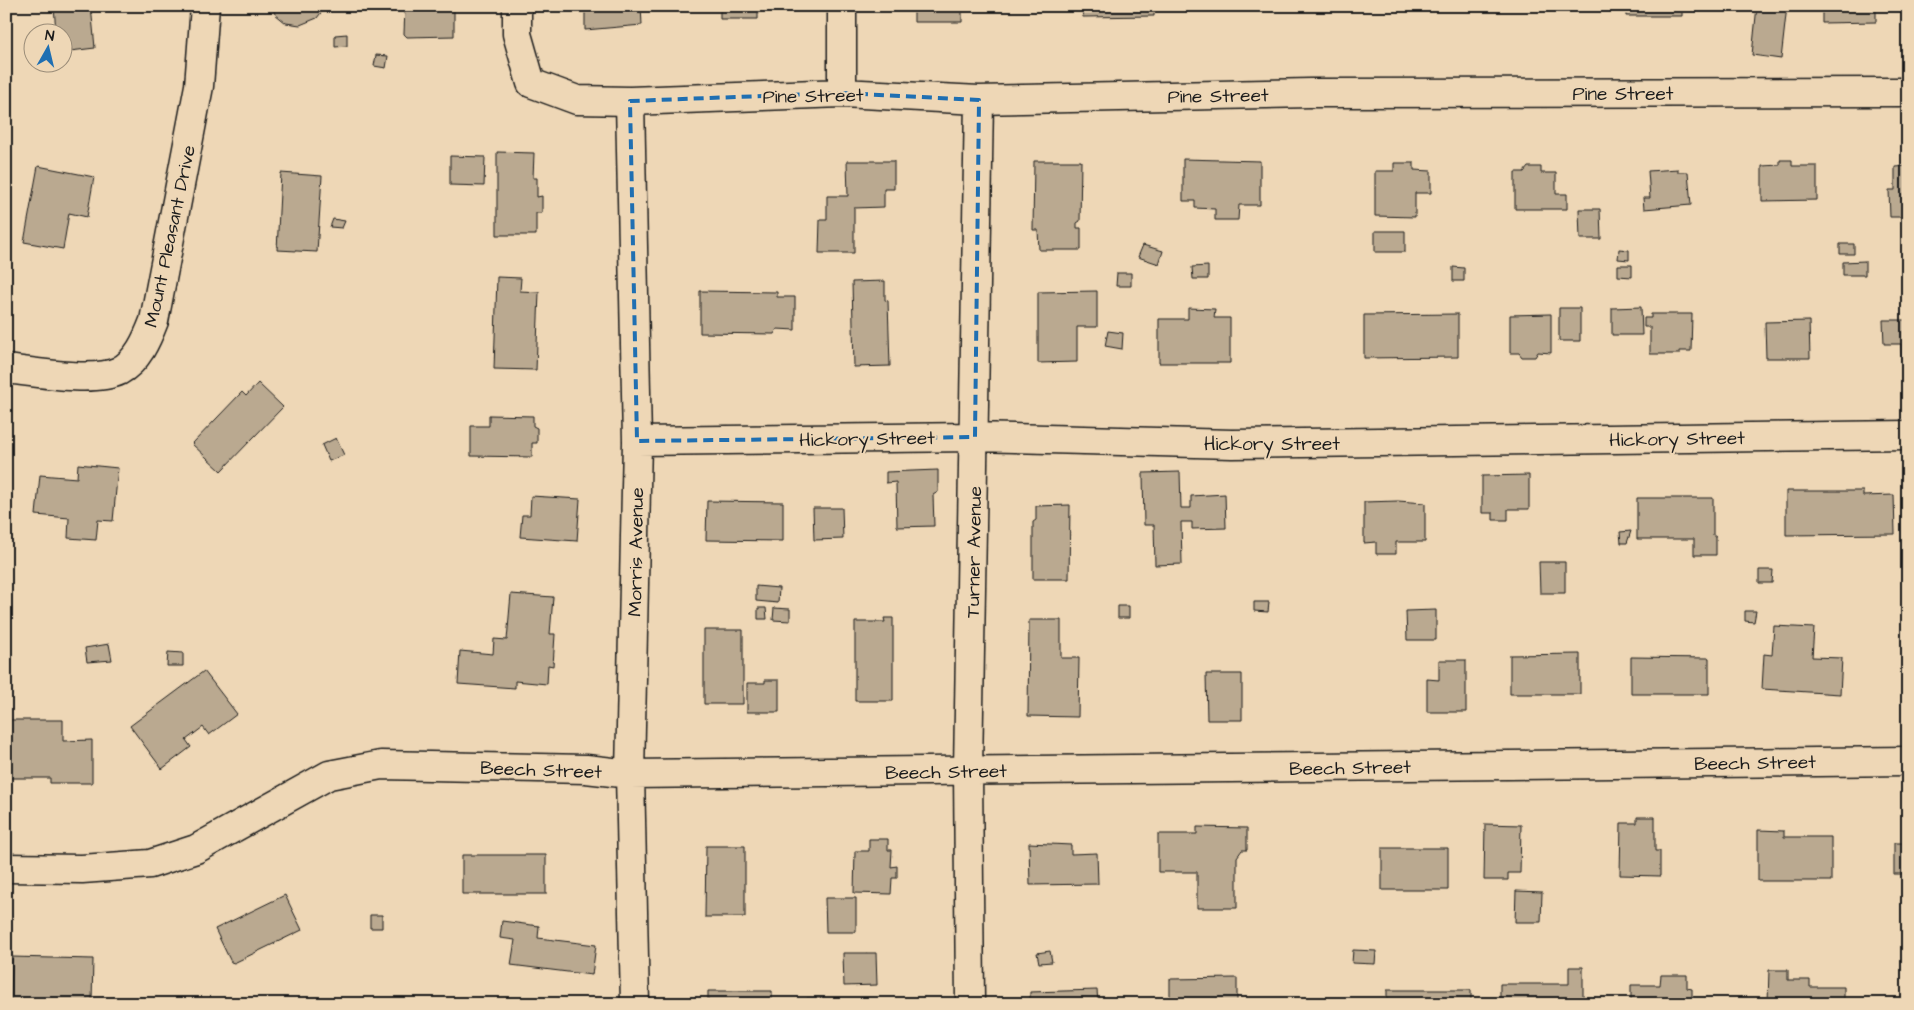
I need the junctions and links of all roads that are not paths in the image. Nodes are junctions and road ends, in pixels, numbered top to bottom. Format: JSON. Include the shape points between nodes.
{"nodes":[{"id":1,"x":205,"y":6,"type":"edge"},
{"id":2,"x":517,"y":6,"type":"edge"},
{"id":3,"x":842,"y":6,"type":"edge"},
{"id":4,"x":1908,"y":92,"type":"edge"},
{"id":5,"x":842,"y":93,"type":"junction"},
{"id":6,"x":979,"y":100,"type":"junction"},
{"id":7,"x":630,"y":101,"type":"junction"},
{"id":8,"x":6,"y":369,"type":"edge"},
{"id":9,"x":1908,"y":435,"type":"edge"},
{"id":10,"x":975,"y":436,"type":"junction"},
{"id":11,"x":637,"y":440,"type":"junction"},
{"id":12,"x":1908,"y":761,"type":"edge"},
{"id":13,"x":968,"y":771,"type":"junction"},
{"id":14,"x":630,"y":774,"type":"junction"},
{"id":15,"x":6,"y":868,"type":"edge"},
{"id":16,"x":635,"y":1004,"type":"edge"},
{"id":17,"x":970,"y":1004,"type":"edge"}],
"edges":[{"from":1,"to":8,"type":"street","name":"Mount Pleasant Drive","via":[[199,86],[154,321],[143,348],[119,371],[92,377]]},
{"from":2,"to":7,"type":"street","name":"Pine Street","via":[[517,34],[531,83],[576,100]]},
{"from":3,"to":5,"type":"street"},
{"from":4,"to":6,"type":"street","name":"Pine Street","via":[[1310,93]]},
{"from":5,"to":6,"type":"street","name":"Pine Street"},
{"from":5,"to":7,"type":"street","name":"Pine Street"},
{"from":6,"to":10,"type":"street","name":"Turner Avenue"},
{"from":7,"to":11,"type":"street","name":"Morris Avenue"},
{"from":9,"to":10,"type":"street","name":"Hickory Street","via":[[1232,444]]},
{"from":10,"to":11,"type":"street","name":"Hickory Street"},
{"from":10,"to":13,"type":"street","name":"Turner Avenue"},
{"from":11,"to":14,"type":"street","name":"Morris Avenue"},
{"from":12,"to":13,"type":"street","name":"Beech Street"},
{"from":13,"to":14,"type":"street","name":"Beech Street"},
{"from":13,"to":17,"type":"street","name":"Turner Avenue"},
{"from":14,"to":15,"type":"street","name":"Beech Street","via":[[586,769],[381,765],[329,775],[196,849],[150,864],[82,869]]},
{"from":14,"to":16,"type":"street","name":"Morris Avenue"}]}
